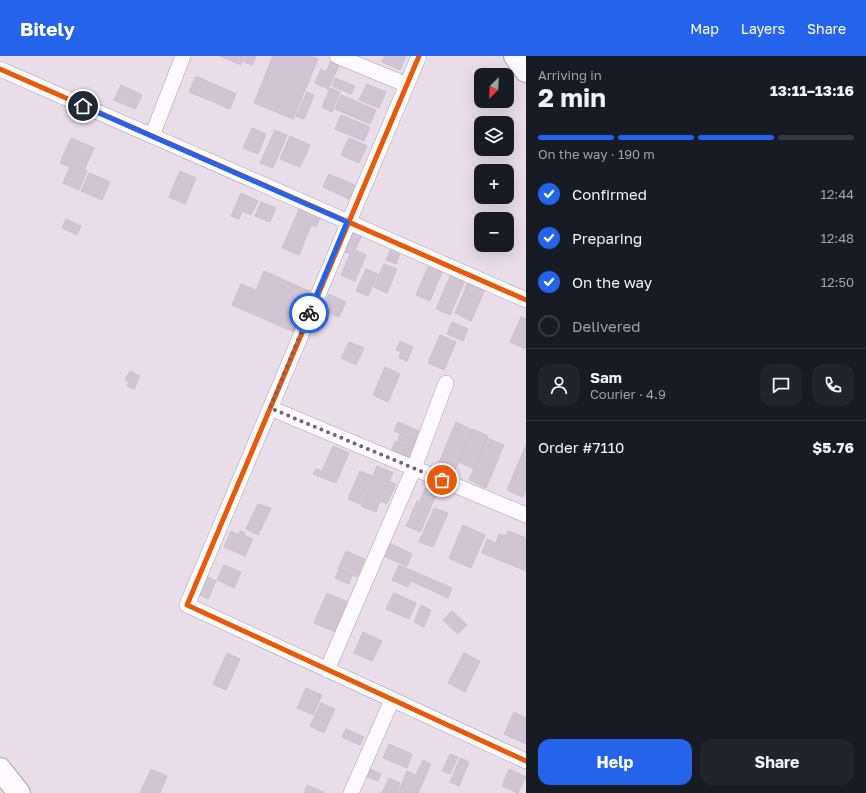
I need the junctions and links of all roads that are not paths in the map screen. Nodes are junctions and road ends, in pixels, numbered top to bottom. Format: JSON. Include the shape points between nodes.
{"nodes":[{"id":1,"x":183,"y":56,"type":"edge"},
{"id":2,"x":337,"y":56,"type":"edge"},
{"id":3,"x":419,"y":56,"type":"edge"},
{"id":4,"x":515,"y":56,"type":"edge"},
{"id":5,"x":0,"y":69,"type":"edge"},
{"id":6,"x":526,"y":71,"type":"edge"},
{"id":7,"x":405,"y":84,"type":"junction"},
{"id":8,"x":152,"y":136,"type":"junction"},
{"id":9,"x":347,"y":222,"type":"junction"},
{"id":10,"x":526,"y":300,"type":"edge"},
{"id":11,"x":446,"y":383,"type":"dead end"},
{"id":12,"x":270,"y":408,"type":"junction"},
{"id":13,"x":414,"y":468,"type":"junction"},
{"id":14,"x":526,"y":515,"type":"edge"},
{"id":15,"x":327,"y":670,"type":"junction"},
{"id":16,"x":392,"y":700,"type":"junction"},
{"id":17,"x":526,"y":761,"type":"edge"},
{"id":18,"x":0,"y":769,"type":"edge"},
{"id":19,"x":19,"y":793,"type":"edge"},
{"id":20,"x":351,"y":793,"type":"edge"}],
"edges":[{"from":1,"to":8,"type":"street"},
{"from":2,"to":7,"type":"street"},
{"from":3,"to":7,"type":"street"},
{"from":4,"to":6,"type":"street"},
{"from":5,"to":8,"type":"street"},
{"from":7,"to":9,"type":"street"},
{"from":8,"to":9,"type":"street"},
{"from":9,"to":10,"type":"street"},
{"from":9,"to":12,"type":"street"},
{"from":11,"to":13,"type":"street"},
{"from":12,"to":13,"type":"street"},
{"from":12,"to":15,"type":"street","via":[[186,605]]},
{"from":13,"to":14,"type":"street"},
{"from":13,"to":15,"type":"street"},
{"from":15,"to":16,"type":"street"},
{"from":16,"to":17,"type":"street"},
{"from":16,"to":20,"type":"street"},
{"from":18,"to":19,"type":"street"}]}
